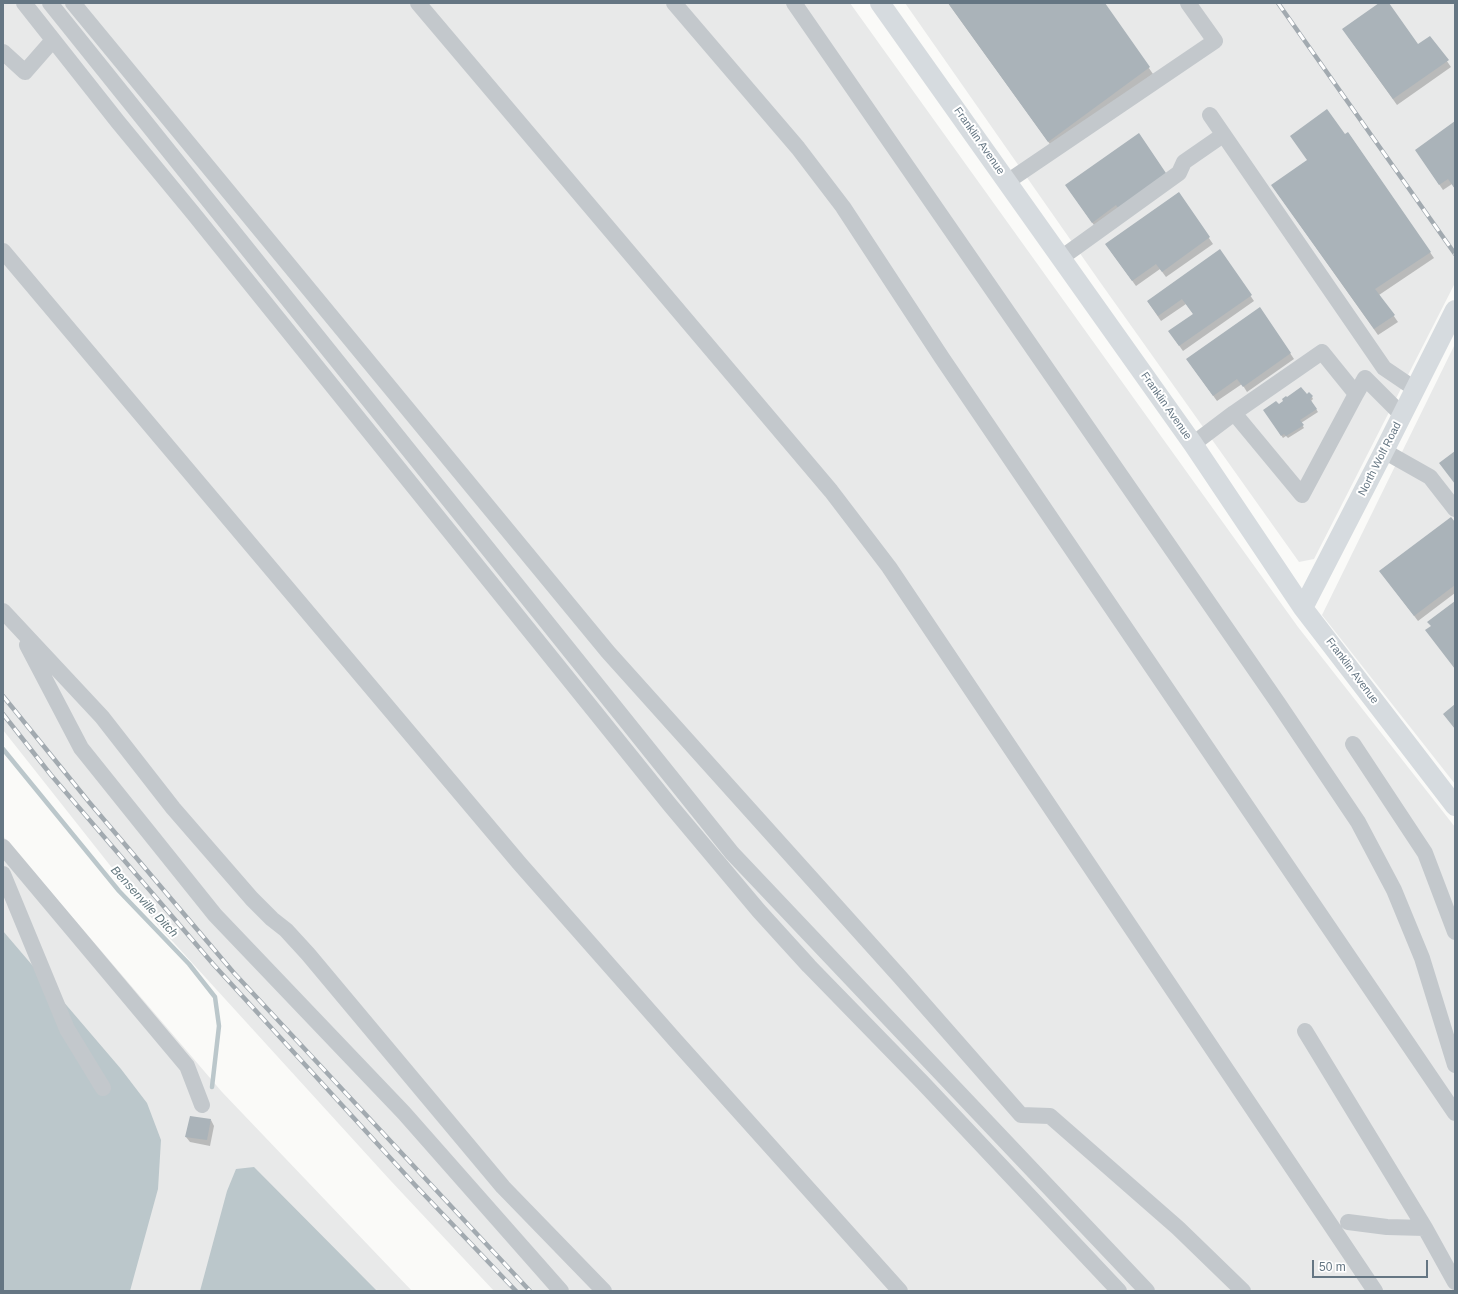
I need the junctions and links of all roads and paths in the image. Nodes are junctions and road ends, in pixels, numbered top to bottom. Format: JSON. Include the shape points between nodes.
{"nodes":[{"id":1,"x":24,"y":3,"type":"edge"},
{"id":2,"x":50,"y":3,"type":"edge"},
{"id":3,"x":73,"y":3,"type":"edge"},
{"id":4,"x":418,"y":3,"type":"edge"},
{"id":5,"x":674,"y":3,"type":"edge"},
{"id":6,"x":794,"y":3,"type":"edge"},
{"id":7,"x":880,"y":3,"type":"edge"},
{"id":8,"x":1188,"y":3,"type":"edge"},
{"id":9,"x":53,"y":40,"type":"junction"},
{"id":10,"x":3,"y":52,"type":"edge"},
{"id":11,"x":1210,"y":115,"type":"dead end"},
{"id":12,"x":1223,"y":135,"type":"junction"},
{"id":13,"x":1007,"y":182,"type":"junction"},
{"id":14,"x":3,"y":250,"type":"edge"},
{"id":15,"x":1061,"y":258,"type":"junction"},
{"id":16,"x":1455,"y":310,"type":"edge"},
{"id":17,"x":1415,"y":390,"type":"junction"},
{"id":18,"x":1356,"y":394,"type":"junction"},
{"id":19,"x":1234,"y":413,"type":"junction"},
{"id":20,"x":1402,"y":416,"type":"junction"},
{"id":21,"x":1193,"y":444,"type":"junction"},
{"id":22,"x":1384,"y":451,"type":"junction"},
{"id":23,"x":1455,"y":509,"type":"edge"},
{"id":24,"x":1303,"y":608,"type":"junction"},
{"id":25,"x":3,"y":611,"type":"edge"},
{"id":26,"x":16,"y":626,"type":"junction"},
{"id":27,"x":1353,"y":744,"type":"dead end"},
{"id":28,"x":1455,"y":806,"type":"edge"},
{"id":29,"x":3,"y":847,"type":"edge"},
{"id":30,"x":3,"y":874,"type":"edge"},
{"id":31,"x":1455,"y":932,"type":"edge"},
{"id":32,"x":1305,"y":1031,"type":"dead end"},
{"id":33,"x":1455,"y":1065,"type":"edge"},
{"id":34,"x":103,"y":1088,"type":"dead end"},
{"id":35,"x":202,"y":1105,"type":"dead end"},
{"id":36,"x":1455,"y":1113,"type":"edge"},
{"id":37,"x":1348,"y":1222,"type":"dead end"},
{"id":38,"x":1425,"y":1228,"type":"junction"},
{"id":39,"x":1455,"y":1282,"type":"edge"},
{"id":40,"x":561,"y":1291,"type":"edge"},
{"id":41,"x":604,"y":1291,"type":"edge"},
{"id":42,"x":900,"y":1291,"type":"edge"},
{"id":43,"x":1119,"y":1291,"type":"edge"},
{"id":44,"x":1147,"y":1291,"type":"edge"},
{"id":45,"x":1243,"y":1291,"type":"edge"},
{"id":46,"x":1375,"y":1291,"type":"edge"}],
"edges":[{"from":1,"to":9,"type":"lane"},
{"from":2,"to":44,"type":"lane","via":[[732,853]]},
{"from":3,"to":45,"type":"lane","via":[[608,652],[1021,1115],[1050,1116],[1178,1228]]},
{"from":4,"to":46,"type":"lane","via":[[826,485],[889,567]]},
{"from":5,"to":36,"type":"lane","via":[[798,148],[843,207],[956,378]]},
{"from":6,"to":33,"type":"lane","via":[[1358,822],[1394,890],[1422,958]]},
{"from":7,"to":13,"type":"main road","name":"Franklin Avenue"},
{"from":8,"to":13,"type":"lane","via":[[1215,41]]},
{"from":9,"to":10,"type":"lane","via":[[25,72]]},
{"from":9,"to":43,"type":"lane","via":[[759,911]]},
{"from":11,"to":12,"type":"lane"},
{"from":12,"to":15,"type":"lane","via":[[1184,162],[1180,173]]},
{"from":12,"to":17,"type":"lane","via":[[1384,368]]},
{"from":13,"to":15,"type":"main road","name":"Franklin Avenue"},
{"from":14,"to":42,"type":"lane","via":[[520,864]]},
{"from":15,"to":21,"type":"main road","name":"Franklin Avenue"},
{"from":16,"to":17,"type":"main road","name":"North Wolf Road"},
{"from":17,"to":20,"type":"main road","name":"North Wolf Road"},
{"from":18,"to":19,"type":"lane","via":[[1322,352]]},
{"from":18,"to":19,"type":"lane","via":[[1302,495]]},
{"from":18,"to":20,"type":"lane","via":[[1365,378]]},
{"from":19,"to":21,"type":"lane"},
{"from":20,"to":22,"type":"main road","name":"North Wolf Road"},
{"from":21,"to":24,"type":"main road","name":"Franklin Avenue"},
{"from":22,"to":23,"type":"lane","via":[[1430,477]]},
{"from":22,"to":24,"type":"main road","name":"North Wolf Road"},
{"from":24,"to":28,"type":"main road","name":"Franklin Avenue"},
{"from":25,"to":26,"type":"lane"},
{"from":26,"to":40,"type":"lane","via":[[81,748],[215,915],[404,1113]]},
{"from":26,"to":41,"type":"lane","via":[[102,717],[173,808],[252,899],[308,954],[503,1187]]},
{"from":27,"to":31,"type":"lane","via":[[1425,853]]},
{"from":29,"to":35,"type":"lane","via":[[187,1066]]},
{"from":30,"to":34,"type":"lane","via":[[67,1029]]},
{"from":32,"to":38,"type":"lane"},
{"from":37,"to":38,"type":"lane"},
{"from":38,"to":39,"type":"lane"}]}
